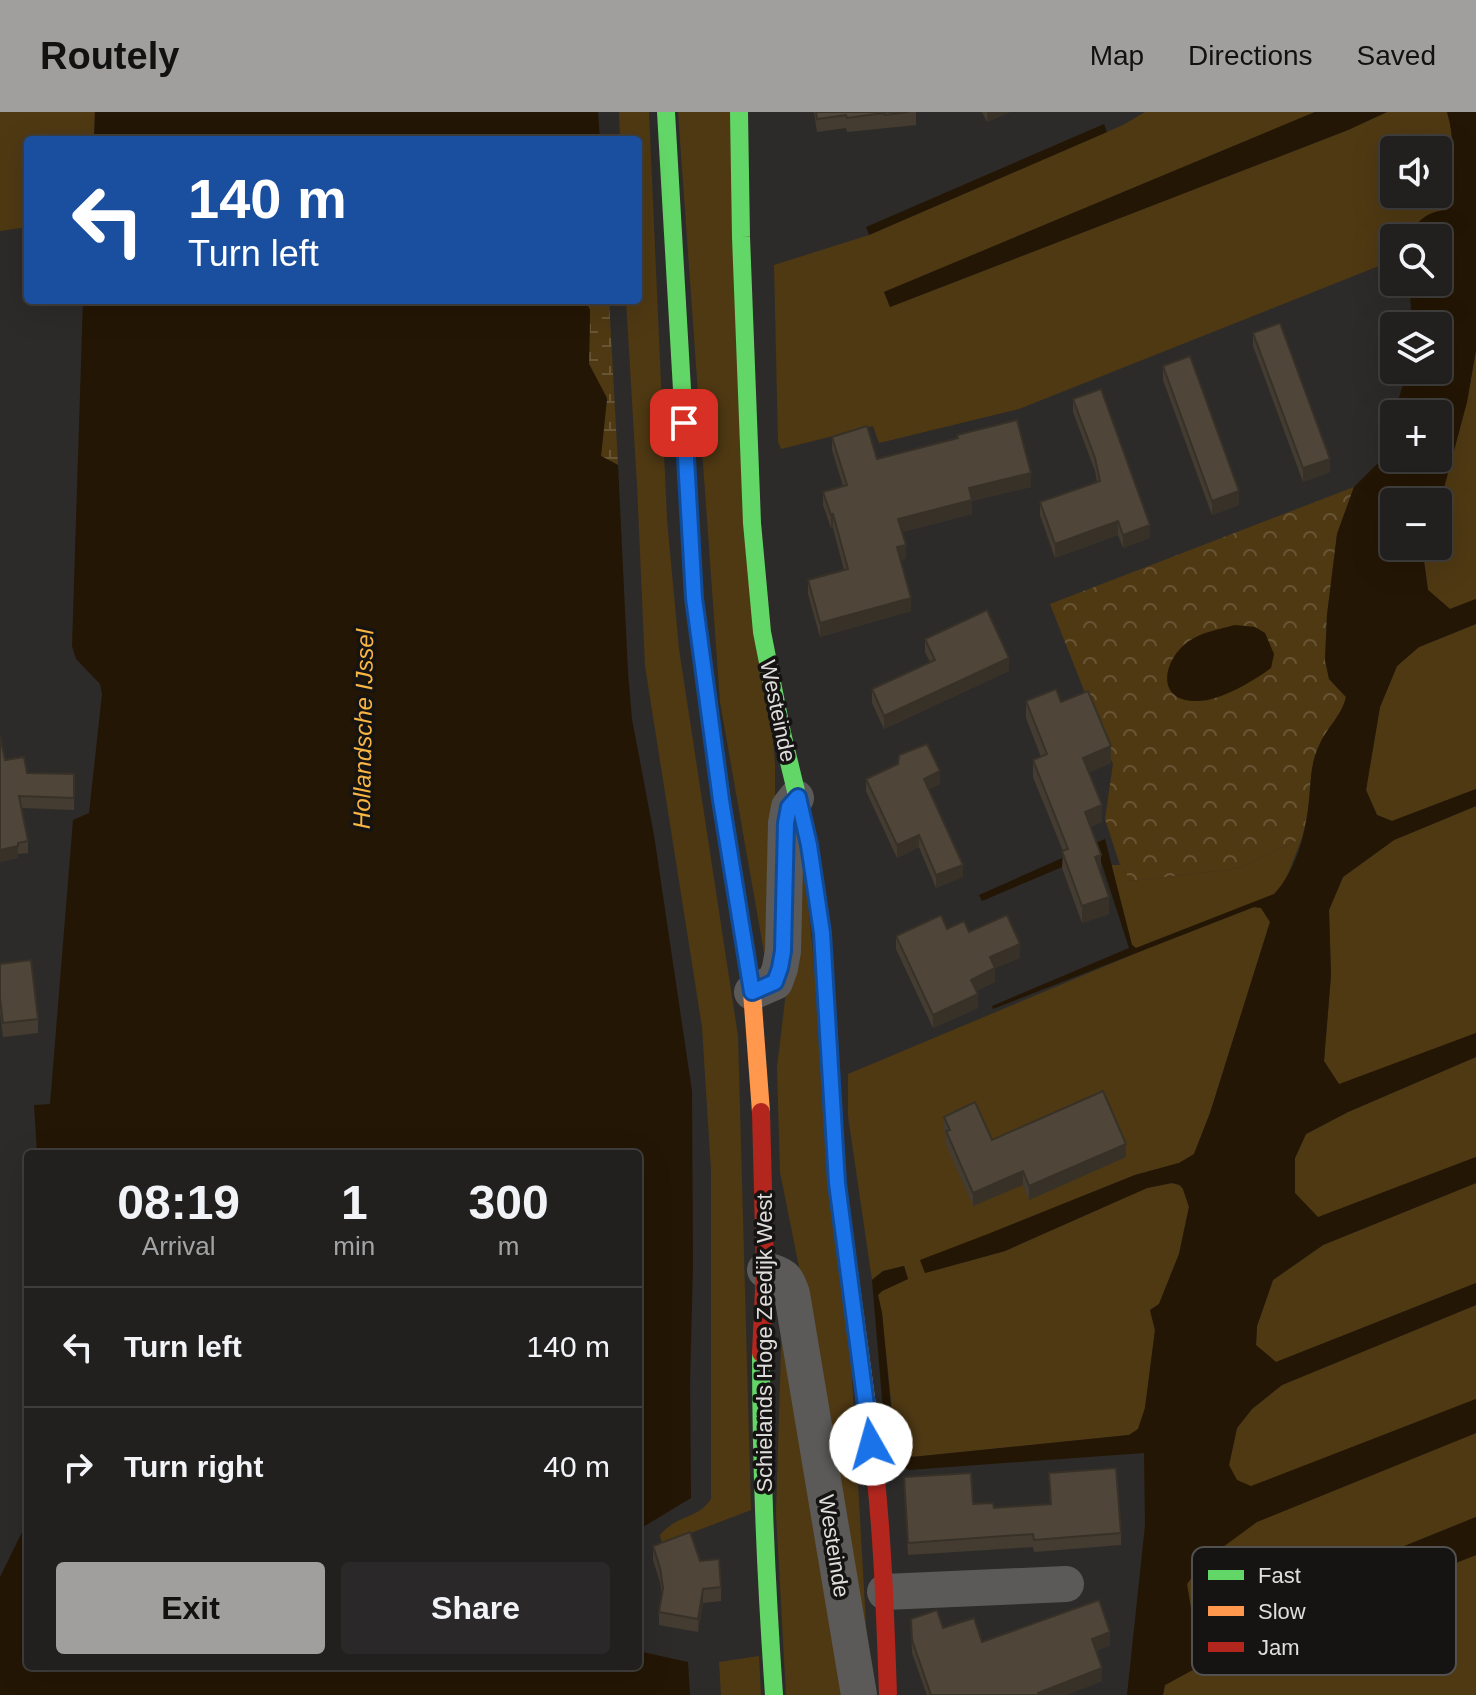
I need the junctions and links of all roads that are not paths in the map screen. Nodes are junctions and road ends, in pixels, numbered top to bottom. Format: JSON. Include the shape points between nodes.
{"nodes":[{"id":1,"x":666,"y":112,"type":"edge"},
{"id":2,"x":739,"y":112,"type":"edge"},
{"id":3,"x":798,"y":797,"type":"junction"},
{"id":4,"x":752,"y":992,"type":"junction"},
{"id":5,"x":765,"y":1270,"type":"junction"},
{"id":6,"x":1066,"y":1584,"type":"dead end"},
{"id":7,"x":885,"y":1592,"type":"junction"},
{"id":8,"x":774,"y":1695,"type":"edge"},
{"id":9,"x":859,"y":1695,"type":"edge"},
{"id":10,"x":888,"y":1695,"type":"edge"}],
"edges":[{"from":1,"to":4,"type":"street","name":"Schielands Hoge Zeedijk West","via":[[694,598]]},
{"from":2,"to":3,"type":"street","name":"Westeinde","via":[[752,523],[762,632]]},
{"from":3,"to":4,"type":"street","via":[[786,823],[780,968],[775,982]]},
{"from":3,"to":7,"type":"street","name":"Westeinde","via":[[822,933],[837,1183],[876,1475]]},
{"from":4,"to":5,"type":"street","name":"Schielands Hoge Zeedijk West","via":[[763,1136]]},
{"from":5,"to":8,"type":"street","name":"Schielands Hoge Zeedijk West","via":[[761,1417]]},
{"from":5,"to":9,"type":"street","name":"Westeinde","via":[[786,1278],[792,1294]]},
{"from":6,"to":7,"type":"street","name":"Westeinde"},
{"from":7,"to":10,"type":"street","name":"Westeinde"}]}
